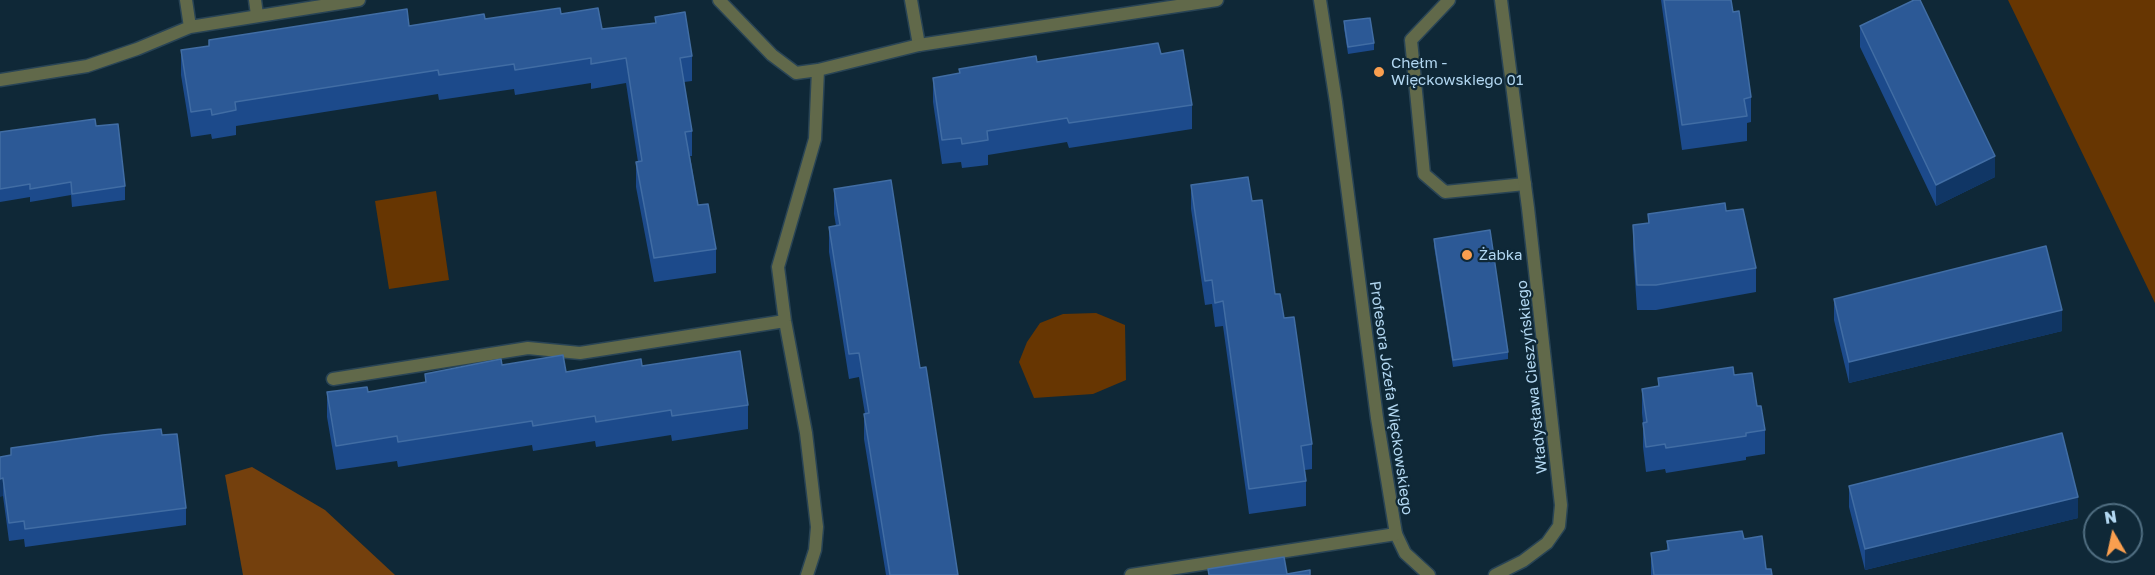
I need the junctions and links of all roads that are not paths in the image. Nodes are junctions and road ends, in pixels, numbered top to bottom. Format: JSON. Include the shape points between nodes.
{"nodes":[{"id":1,"x":186,"y":0,"type":"edge"},
{"id":2,"x":255,"y":0,"type":"edge"},
{"id":3,"x":359,"y":0,"type":"edge"},
{"id":4,"x":719,"y":0,"type":"edge"},
{"id":5,"x":911,"y":0,"type":"edge"},
{"id":6,"x":1217,"y":0,"type":"edge"},
{"id":7,"x":1320,"y":0,"type":"edge"},
{"id":8,"x":1449,"y":0,"type":"edge"},
{"id":9,"x":1501,"y":0,"type":"edge"},
{"id":10,"x":257,"y":15,"type":"junction"},
{"id":11,"x":190,"y":27,"type":"junction"},
{"id":12,"x":919,"y":45,"type":"junction"},
{"id":13,"x":819,"y":70,"type":"junction"},
{"id":14,"x":0,"y":80,"type":"edge"},
{"id":15,"x":1525,"y":184,"type":"junction"},
{"id":16,"x":785,"y":321,"type":"junction"},
{"id":17,"x":333,"y":379,"type":"dead end"},
{"id":18,"x":1396,"y":534,"type":"junction"},
{"id":19,"x":807,"y":575,"type":"edge"},
{"id":20,"x":1131,"y":575,"type":"edge"},
{"id":21,"x":1429,"y":575,"type":"edge"},
{"id":22,"x":1495,"y":575,"type":"edge"}],
"edges":[{"from":1,"to":11,"type":"street"},
{"from":2,"to":10,"type":"street"},
{"from":3,"to":10,"type":"street"},
{"from":4,"to":13,"type":"street","via":[[772,55],[796,73]]},
{"from":5,"to":12,"type":"street"},
{"from":6,"to":12,"type":"street"},
{"from":7,"to":18,"type":"street","name":"Profesora Józefa Więckowskiego"},
{"from":8,"to":15,"type":"street","via":[[1411,40],[1424,174],[1445,192]]},
{"from":9,"to":15,"type":"street","name":"Władysława Cieszyńskiego"},
{"from":10,"to":11,"type":"street"},
{"from":11,"to":14,"type":"street","via":[[87,66]]},
{"from":12,"to":13,"type":"street"},
{"from":13,"to":16,"type":"street","via":[[815,139],[778,267]]},
{"from":15,"to":22,"type":"street","name":"Władysława Cieszyńskiego","via":[[1561,505],[1559,526],[1547,543]]},
{"from":16,"to":17,"type":"street","via":[[580,353],[528,348]]},
{"from":16,"to":19,"type":"street","via":[[806,433],[817,527]]},
{"from":18,"to":20,"type":"street","name":"Profesora Józefa Więckowskiego"},
{"from":18,"to":21,"type":"street","via":[[1405,553]]}]}
